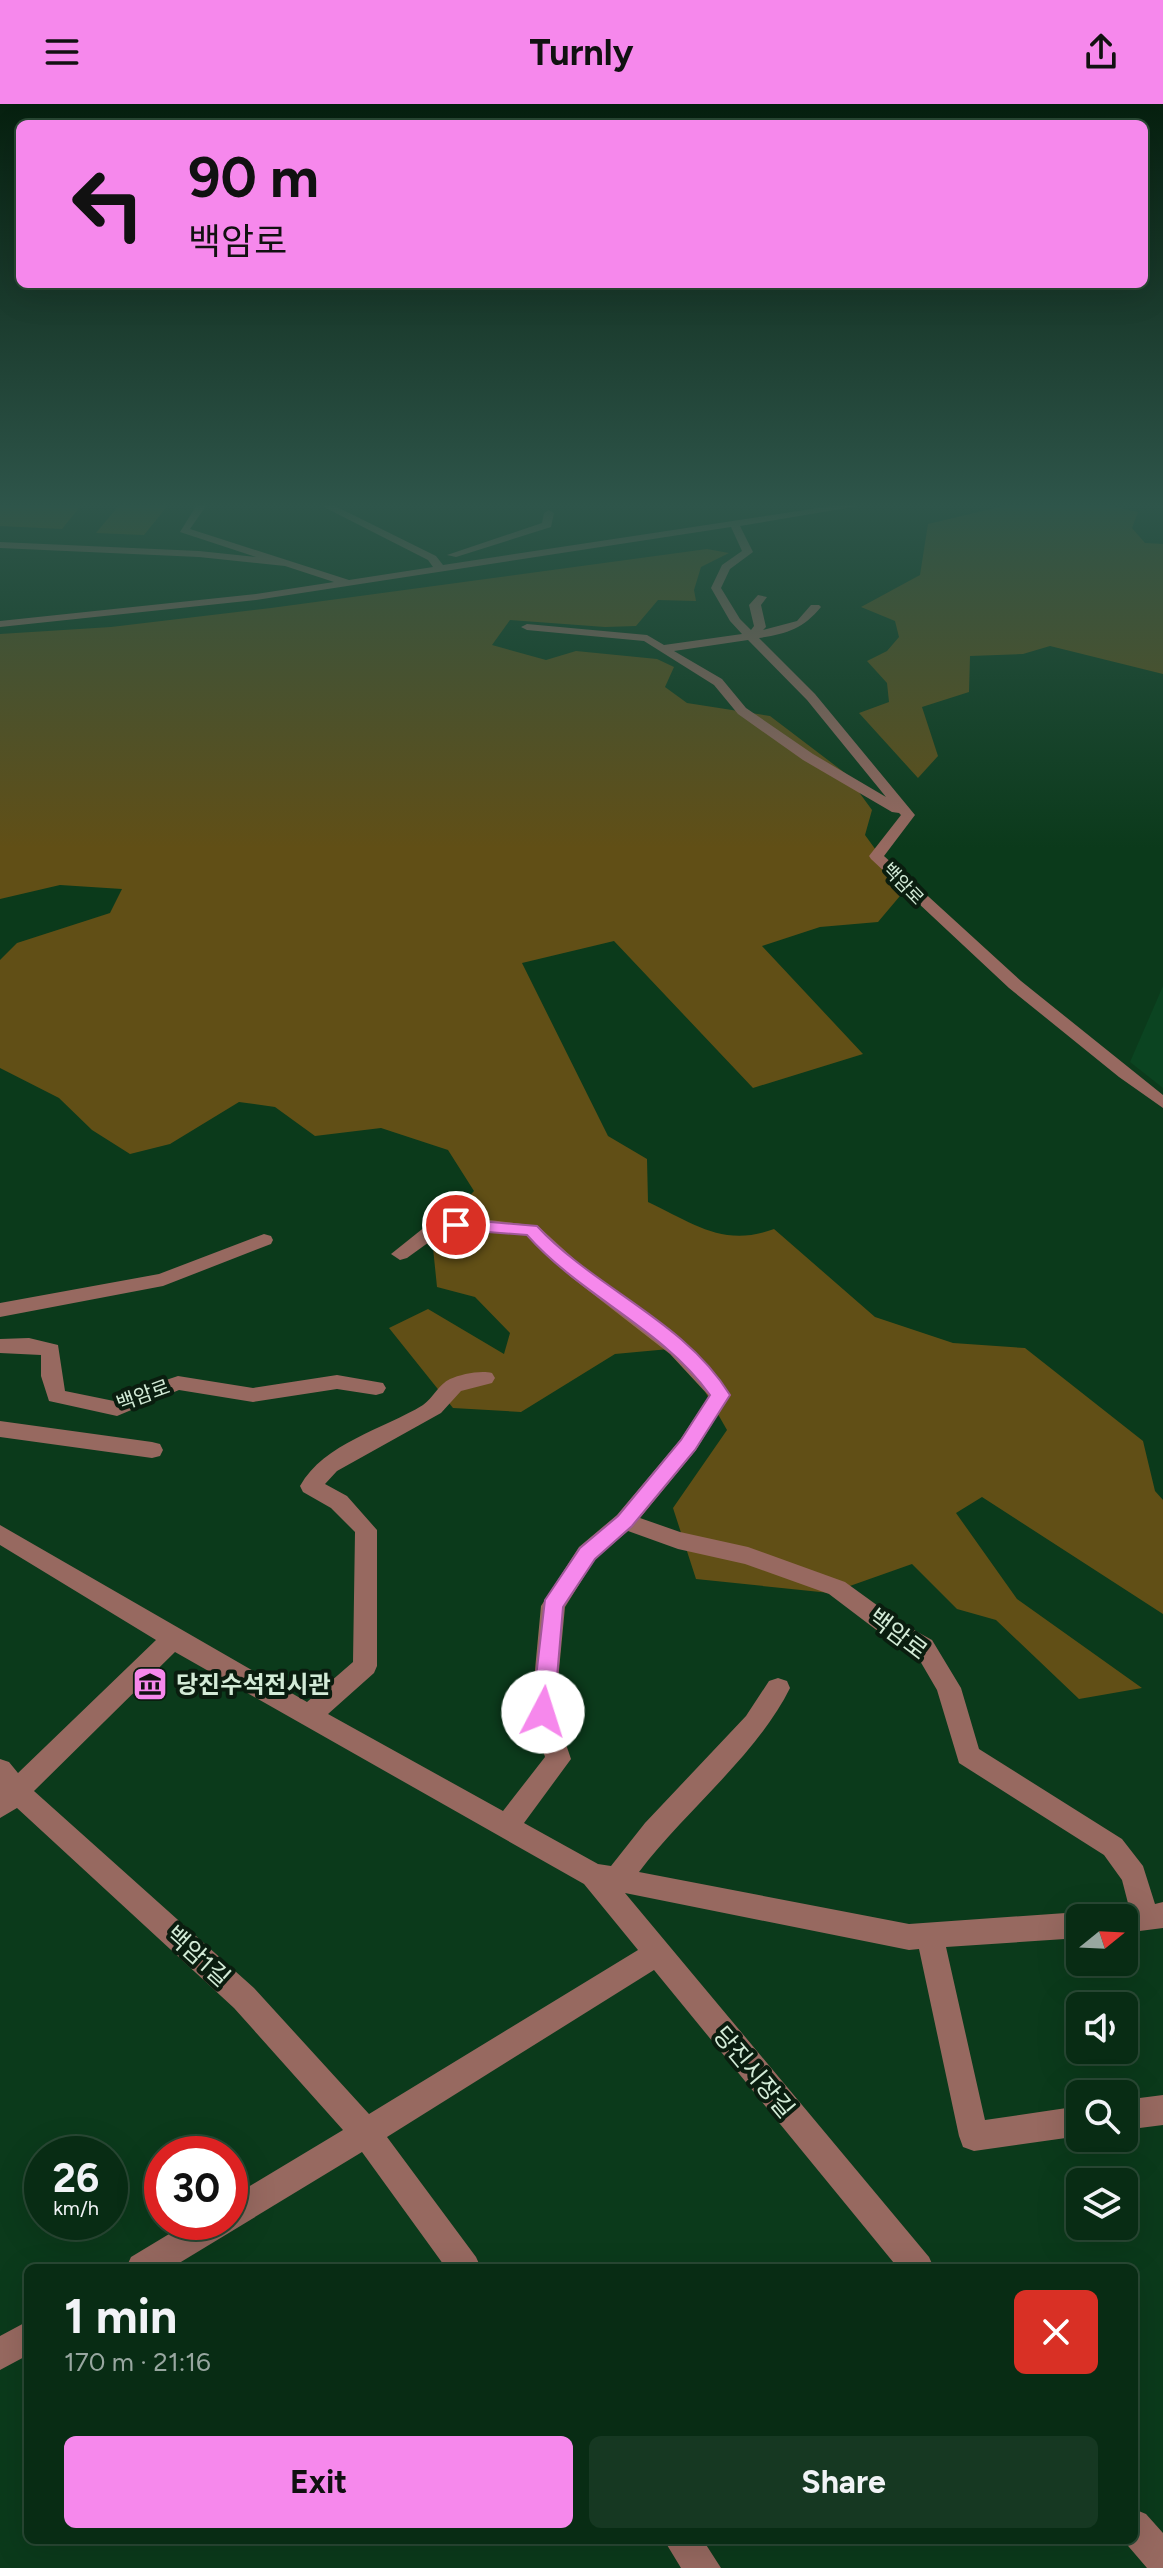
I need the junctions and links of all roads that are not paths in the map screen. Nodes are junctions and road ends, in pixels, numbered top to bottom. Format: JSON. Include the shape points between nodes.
{"nodes":[{"id":1,"x":63,"y":618,"type":"edge"},
{"id":2,"x":734,"y":618,"type":"edge"},
{"id":3,"x":758,"y":618,"type":"edge"},
{"id":4,"x":805,"y":618,"type":"edge"},
{"id":5,"x":0,"y":624,"type":"edge"},
{"id":6,"x":527,"y":627,"type":"dead end"},
{"id":7,"x":751,"y":636,"type":"junction"},
{"id":8,"x":662,"y":649,"type":"junction"},
{"id":9,"x":908,"y":815,"type":"junction"},
{"id":10,"x":1163,"y":1103,"type":"edge"},
{"id":11,"x":264,"y":1240,"type":"dead end"},
{"id":12,"x":400,"y":1254,"type":"dead end"},
{"id":13,"x":0,"y":1310,"type":"edge"},
{"id":14,"x":0,"y":1346,"type":"edge"},
{"id":15,"x":485,"y":1378,"type":"dead end"},
{"id":16,"x":376,"y":1388,"type":"dead end"},
{"id":17,"x":0,"y":1429,"type":"edge"},
{"id":18,"x":152,"y":1450,"type":"dead end"},
{"id":19,"x":625,"y":1521,"type":"junction"},
{"id":20,"x":0,"y":1534,"type":"edge"},
{"id":21,"x":173,"y":1639,"type":"junction"},
{"id":22,"x":778,"y":1688,"type":"dead end"},
{"id":23,"x":309,"y":1716,"type":"junction"},
{"id":24,"x":6,"y":1790,"type":"edge"},
{"id":25,"x":506,"y":1827,"type":"junction"},
{"id":26,"x":605,"y":1877,"type":"junction"},
{"id":27,"x":1144,"y":1917,"type":"edge"},
{"id":28,"x":1066,"y":1926,"type":"edge"},
{"id":29,"x":930,"y":1937,"type":"junction"},
{"id":30,"x":656,"y":1954,"type":"junction"},
{"id":31,"x":1163,"y":2110,"type":"edge"},
{"id":32,"x":1138,"y":2113,"type":"edge"},
{"id":33,"x":1066,"y":2123,"type":"edge"},
{"id":34,"x":366,"y":2133,"type":"junction"},
{"id":35,"x":248,"y":2204,"type":"edge"},
{"id":36,"x":188,"y":2240,"type":"edge"},
{"id":37,"x":149,"y":2264,"type":"edge"},
{"id":38,"x":462,"y":2264,"type":"edge"},
{"id":39,"x":915,"y":2264,"type":"edge"},
{"id":40,"x":24,"y":2339,"type":"edge"},
{"id":41,"x":0,"y":2354,"type":"edge"},
{"id":42,"x":1138,"y":2531,"type":"edge"},
{"id":43,"x":684,"y":2544,"type":"edge"},
{"id":44,"x":1163,"y":2560,"type":"edge"},
{"id":45,"x":703,"y":2568,"type":"edge"}],
"edges":[{"from":1,"to":5,"type":"street"},
{"from":2,"to":7,"type":"street"},
{"from":3,"to":7,"type":"street","via":[[760,627]]},
{"from":4,"to":7,"type":"street","via":[[782,631]]},
{"from":6,"to":8,"type":"street","via":[[647,638]]},
{"from":7,"to":8,"type":"street"},
{"from":7,"to":9,"type":"street","via":[[811,697]]},
{"from":8,"to":9,"type":"street","via":[[718,682],[742,711],[808,757]]},
{"from":9,"to":10,"type":"street","name":"백암로","via":[[876,856],[1001,976]]},
{"from":11,"to":13,"type":"street","via":[[163,1280]]},
{"from":12,"to":19,"type":"street","via":[[438,1226],[531,1230],[554,1255],[655,1329],[703,1372],[720,1395],[688,1445]]},
{"from":14,"to":16,"type":"street","name":"백암로","via":[[51,1350],[56,1396],[117,1409],[178,1383],[253,1395],[337,1382]]},
{"from":15,"to":23,"type":"street","via":[[454,1385],[434,1408],[329,1465],[311,1486],[339,1502],[366,1530],[365,1666]]},
{"from":17,"to":18,"type":"street","name":"백암로"},
{"from":19,"to":25,"type":"street","via":[[587,1553],[553,1606],[543,1712],[558,1759]]},
{"from":19,"to":27,"type":"street","name":"백암로","via":[[837,1588],[924,1647],[949,1688],[968,1755],[1113,1847],[1134,1875]]},
{"from":20,"to":21,"type":"street"},
{"from":21,"to":23,"type":"street"},
{"from":21,"to":24,"type":"street"},
{"from":22,"to":26,"type":"street","via":[[755,1723]]},
{"from":23,"to":25,"type":"street"},
{"from":24,"to":34,"type":"street","name":"백암1길","via":[[244,1998]]},
{"from":25,"to":26,"type":"street"},
{"from":26,"to":29,"type":"street"},
{"from":26,"to":30,"type":"street","name":"당진시장길"},
{"from":28,"to":29,"type":"street"},
{"from":29,"to":33,"type":"street","via":[[974,2136]]},
{"from":30,"to":34,"type":"street"},
{"from":30,"to":39,"type":"street","name":"당진시장길"},
{"from":31,"to":32,"type":"street"},
{"from":34,"to":35,"type":"street"},
{"from":34,"to":38,"type":"street","name":"백암1길"},
{"from":36,"to":37,"type":"street"},
{"from":40,"to":41,"type":"street"},
{"from":42,"to":44,"type":"street"},
{"from":43,"to":45,"type":"street"}]}
